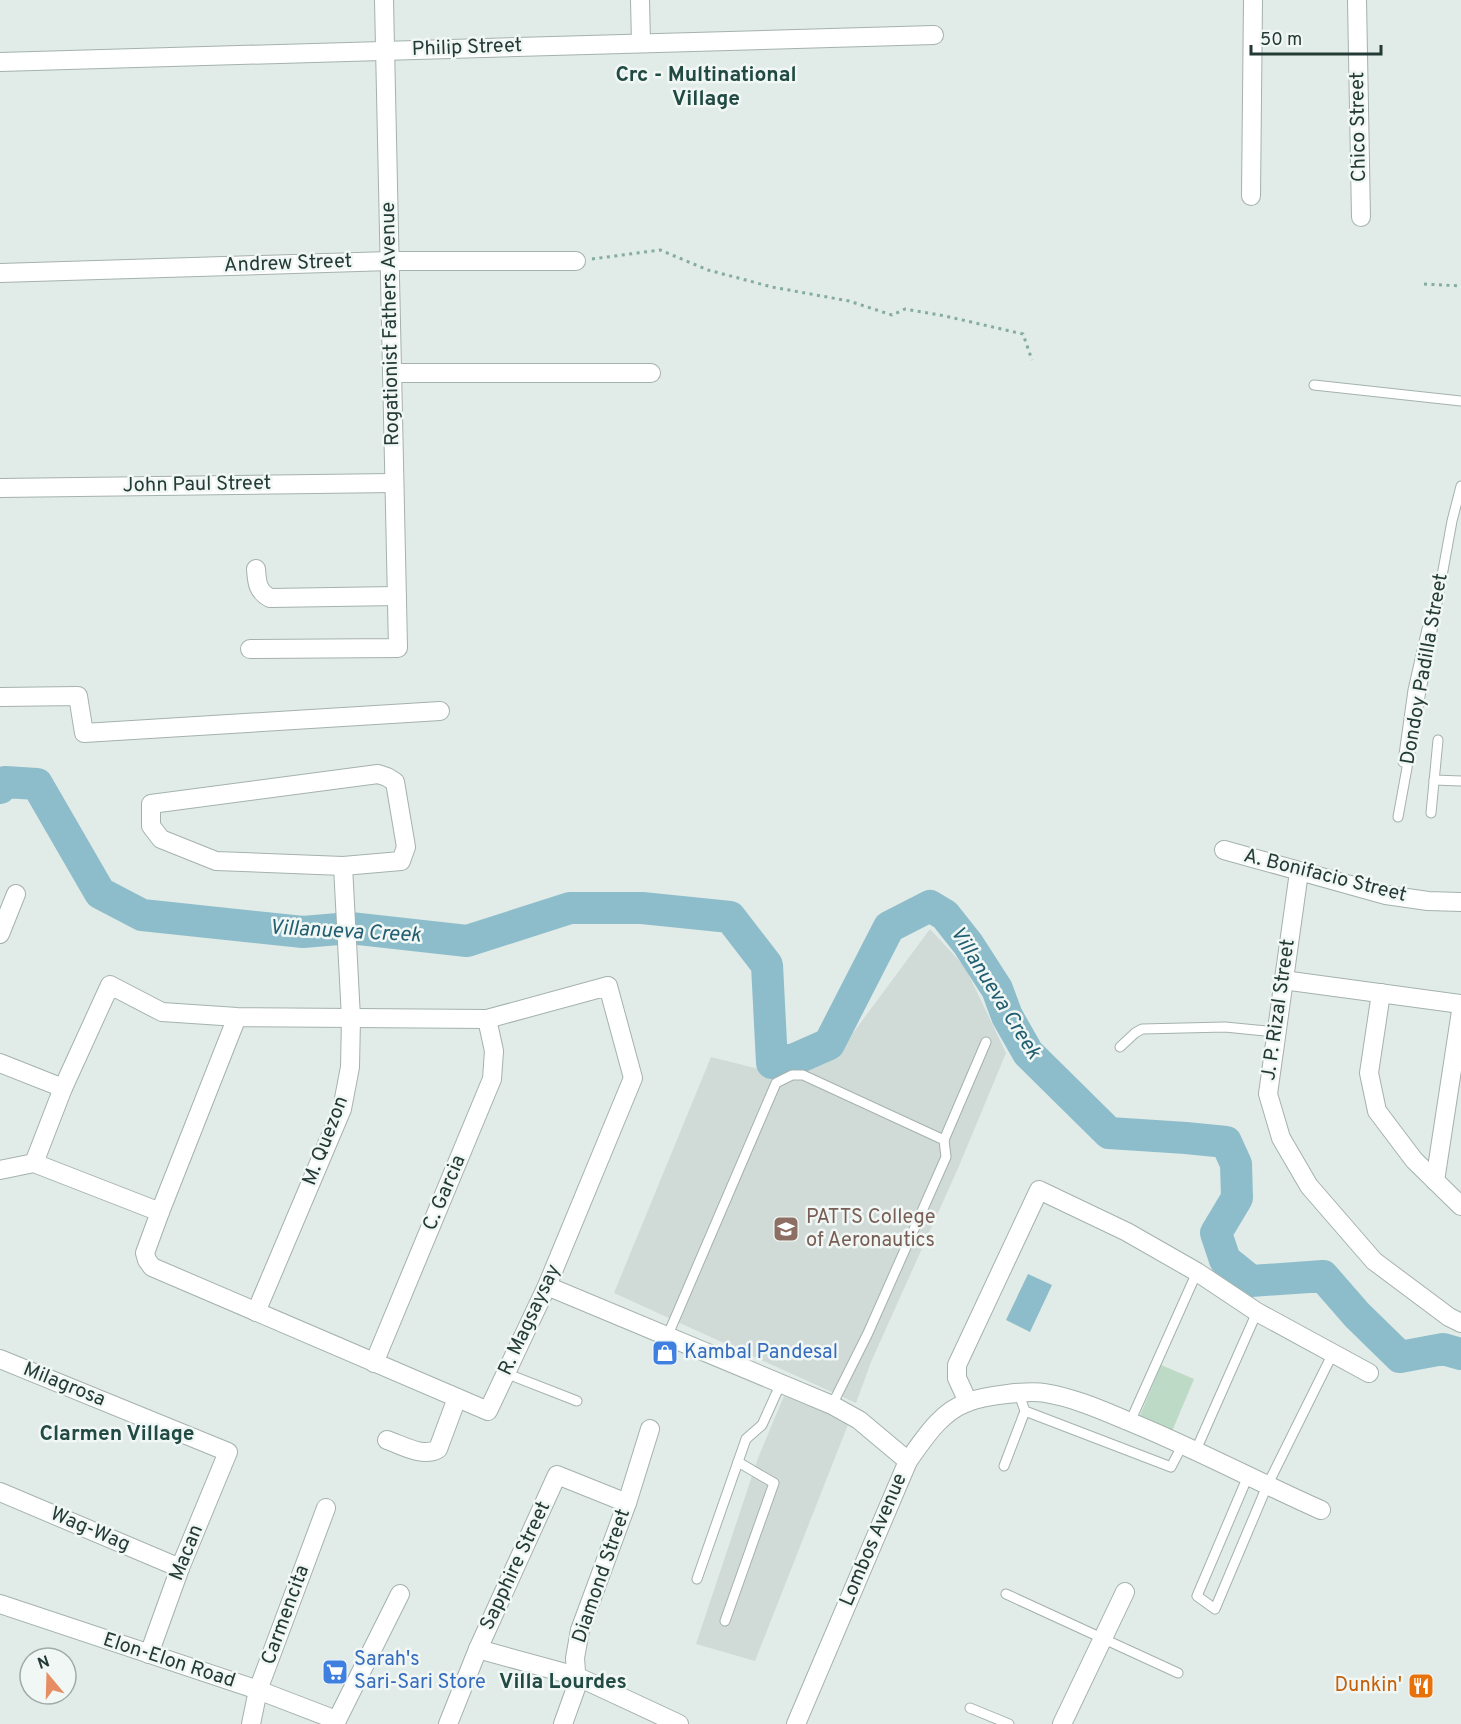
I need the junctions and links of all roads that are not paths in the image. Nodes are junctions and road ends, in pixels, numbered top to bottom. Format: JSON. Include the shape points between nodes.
{"nodes":[{"id":1,"x":384,"y":0,"type":"edge"},
{"id":2,"x":640,"y":0,"type":"edge"},
{"id":3,"x":1253,"y":0,"type":"edge"},
{"id":4,"x":1357,"y":0,"type":"edge"},
{"id":5,"x":934,"y":35,"type":"dead end"},
{"id":6,"x":641,"y":43,"type":"junction"},
{"id":7,"x":385,"y":51,"type":"junction"},
{"id":8,"x":0,"y":62,"type":"edge"},
{"id":9,"x":1251,"y":196,"type":"dead end"},
{"id":10,"x":1361,"y":217,"type":"dead end"},
{"id":11,"x":390,"y":261,"type":"junction"},
{"id":12,"x":576,"y":261,"type":"road end"},
{"id":13,"x":0,"y":273,"type":"edge"},
{"id":14,"x":392,"y":373,"type":"junction"},
{"id":15,"x":651,"y":373,"type":"dead end"},
{"id":16,"x":1314,"y":385,"type":"dead end"},
{"id":17,"x":1461,"y":401,"type":"edge"},
{"id":18,"x":394,"y":483,"type":"junction"},
{"id":19,"x":1461,"y":486,"type":"edge"},
{"id":20,"x":0,"y":488,"type":"edge"},
{"id":21,"x":256,"y":569,"type":"dead end"},
{"id":22,"x":396,"y":596,"type":"junction"},
{"id":23,"x":250,"y":649,"type":"dead end"},
{"id":24,"x":0,"y":697,"type":"edge"},
{"id":25,"x":440,"y":711,"type":"dead end"},
{"id":26,"x":1438,"y":740,"type":"dead end"},
{"id":27,"x":1434,"y":780,"type":"junction"},
{"id":28,"x":1461,"y":782,"type":"edge"},
{"id":29,"x":1431,"y":813,"type":"dead end"},
{"id":30,"x":1398,"y":817,"type":"dead end"},
{"id":31,"x":1224,"y":850,"type":"dead end"},
{"id":32,"x":343,"y":866,"type":"junction"},
{"id":33,"x":1299,"y":872,"type":"junction"},
{"id":34,"x":16,"y":894,"type":"dead end"},
{"id":35,"x":1461,"y":902,"type":"edge"},
{"id":36,"x":0,"y":934,"type":"edge"},
{"id":37,"x":1283,"y":980,"type":"junction"},
{"id":38,"x":1381,"y":993,"type":"junction"},
{"id":39,"x":1461,"y":1004,"type":"edge"},
{"id":40,"x":1461,"y":1011,"type":"edge"},
{"id":41,"x":237,"y":1017,"type":"junction"},
{"id":42,"x":351,"y":1018,"type":"junction"},
{"id":43,"x":487,"y":1019,"type":"junction"},
{"id":44,"x":1276,"y":1032,"type":"junction"},
{"id":45,"x":986,"y":1042,"type":"dead end"},
{"id":46,"x":1120,"y":1047,"type":"dead end"},
{"id":47,"x":0,"y":1063,"type":"edge"},
{"id":48,"x":63,"y":1088,"type":"junction"},
{"id":49,"x":944,"y":1140,"type":"junction"},
{"id":50,"x":34,"y":1163,"type":"junction"},
{"id":51,"x":0,"y":1170,"type":"edge"},
{"id":52,"x":1435,"y":1181,"type":"junction"},
{"id":53,"x":1461,"y":1206,"type":"edge"},
{"id":54,"x":160,"y":1212,"type":"junction"},
{"id":55,"x":1197,"y":1272,"type":"junction"},
{"id":56,"x":547,"y":1286,"type":"junction"},
{"id":57,"x":256,"y":1312,"type":"junction"},
{"id":58,"x":1257,"y":1312,"type":"junction"},
{"id":59,"x":1461,"y":1323,"type":"edge"},
{"id":60,"x":667,"y":1337,"type":"junction"},
{"id":61,"x":1334,"y":1353,"type":"junction"},
{"id":62,"x":0,"y":1359,"type":"edge"},
{"id":63,"x":374,"y":1363,"type":"junction"},
{"id":64,"x":505,"y":1373,"type":"junction"},
{"id":65,"x":1369,"y":1373,"type":"dead end"},
{"id":66,"x":781,"y":1383,"type":"junction"},
{"id":67,"x":457,"y":1398,"type":"junction"},
{"id":68,"x":577,"y":1401,"type":"dead end"},
{"id":69,"x":968,"y":1402,"type":"junction"},
{"id":70,"x":1022,"y":1402,"type":"junction"},
{"id":71,"x":832,"y":1405,"type":"junction"},
{"id":72,"x":1130,"y":1422,"type":"junction"},
{"id":73,"x":650,"y":1430,"type":"dead end"},
{"id":74,"x":387,"y":1440,"type":"dead end"},
{"id":75,"x":1189,"y":1447,"type":"junction"},
{"id":76,"x":228,"y":1452,"type":"joint"},
{"id":77,"x":908,"y":1461,"type":"junction"},
{"id":78,"x":738,"y":1462,"type":"junction"},
{"id":79,"x":1004,"y":1466,"type":"dead end"},
{"id":80,"x":1248,"y":1476,"type":"junction"},
{"id":81,"x":1267,"y":1486,"type":"junction"},
{"id":82,"x":0,"y":1492,"type":"edge"},
{"id":83,"x":627,"y":1503,"type":"junction"},
{"id":84,"x":326,"y":1508,"type":"dead end"},
{"id":85,"x":1321,"y":1510,"type":"dead end"},
{"id":86,"x":180,"y":1568,"type":"junction"},
{"id":87,"x":697,"y":1579,"type":"dead end"},
{"id":88,"x":1125,"y":1592,"type":"dead end"},
{"id":89,"x":399,"y":1594,"type":"dead end"},
{"id":90,"x":1006,"y":1594,"type":"dead end"},
{"id":91,"x":0,"y":1604,"type":"edge"},
{"id":92,"x":725,"y":1621,"type":"dead end"},
{"id":93,"x":1103,"y":1638,"type":"junction"},
{"id":94,"x":478,"y":1649,"type":"junction"},
{"id":95,"x":149,"y":1654,"type":"junction"},
{"id":96,"x":1178,"y":1673,"type":"dead end"},
{"id":97,"x":576,"y":1677,"type":"junction"},
{"id":98,"x":258,"y":1690,"type":"junction"},
{"id":99,"x":970,"y":1708,"type":"dead end"},
{"id":100,"x":336,"y":1722,"type":"edge"},
{"id":101,"x":251,"y":1724,"type":"edge"},
{"id":102,"x":448,"y":1724,"type":"edge"},
{"id":103,"x":562,"y":1724,"type":"edge"},
{"id":104,"x":680,"y":1724,"type":"edge"},
{"id":105,"x":796,"y":1724,"type":"edge"},
{"id":106,"x":1009,"y":1724,"type":"edge"},
{"id":107,"x":1062,"y":1724,"type":"edge"}],
"edges":[{"from":1,"to":7,"type":"street","name":"Rogationist Fathers Avenue"},
{"from":2,"to":6,"type":"street"},
{"from":3,"to":9,"type":"street"},
{"from":4,"to":10,"type":"street","name":"Chico Street"},
{"from":5,"to":6,"type":"street","name":"Philip Street"},
{"from":6,"to":7,"type":"street","name":"Philip Street"},
{"from":7,"to":8,"type":"street","name":"Philip Street"},
{"from":7,"to":11,"type":"street","name":"Rogationist Fathers Avenue"},
{"from":11,"to":12,"type":"street","name":"Andrew Street"},
{"from":11,"to":13,"type":"street","name":"Andrew Street"},
{"from":11,"to":14,"type":"street","name":"Rogationist Fathers Avenue"},
{"from":14,"to":15,"type":"street"},
{"from":14,"to":18,"type":"street","name":"Rogationist Fathers Avenue"},
{"from":16,"to":17,"type":"lane"},
{"from":18,"to":20,"type":"street","name":"John Paul Street"},
{"from":18,"to":22,"type":"street","name":"Rogationist Fathers Avenue"},
{"from":19,"to":30,"type":"lane","name":"Dondoy Padilla Street"},
{"from":21,"to":22,"type":"street","via":[[257,585],[270,598]]},
{"from":22,"to":23,"type":"street","name":"Rogationist Fathers Avenue","via":[[398,648]]},
{"from":24,"to":25,"type":"street","via":[[78,696],[84,733]]},
{"from":26,"to":27,"type":"lane"},
{"from":27,"to":28,"type":"lane"},
{"from":27,"to":29,"type":"lane"},
{"from":31,"to":33,"type":"street","name":"A. Bonifacio Street"},
{"from":32,"to":32,"type":"street","via":[[216,861],[161,839],[151,826],[151,804],[378,774],[387,777],[394,782],[405,854],[401,861]]},
{"from":32,"to":42,"type":"street","name":"M. Quezon"},
{"from":33,"to":35,"type":"street","name":"A. Bonifacio Street","via":[[1386,895]]},
{"from":33,"to":37,"type":"street","name":"J. P. Rizal Street"},
{"from":34,"to":36,"type":"street"},
{"from":37,"to":38,"type":"street"},
{"from":37,"to":44,"type":"street","name":"J. P. Rizal Street"},
{"from":38,"to":39,"type":"street"},
{"from":38,"to":52,"type":"street","via":[[1369,1073],[1377,1111]]},
{"from":40,"to":52,"type":"street"},
{"from":41,"to":42,"type":"street","name":"R. Magsaysay"},
{"from":41,"to":48,"type":"street","name":"R. Magsaysay","via":[[162,1012],[110,985]]},
{"from":41,"to":54,"type":"street","name":"R. Magsaysay"},
{"from":42,"to":43,"type":"street","name":"R. Magsaysay"},
{"from":42,"to":57,"type":"street","name":"M. Quezon","via":[[350,1067],[342,1109]]},
{"from":43,"to":56,"type":"street","name":"R. Magsaysay","via":[[608,986],[633,1078]]},
{"from":43,"to":63,"type":"street","name":"C. Garcia","via":[[494,1050],[492,1078]]},
{"from":44,"to":46,"type":"lane","via":[[1225,1027],[1143,1029]]},
{"from":44,"to":59,"type":"street","name":"J. P. Rizal Street","via":[[1268,1094],[1281,1138],[1309,1186],[1374,1261]]},
{"from":45,"to":49,"type":"lane"},
{"from":47,"to":48,"type":"street"},
{"from":48,"to":50,"type":"street"},
{"from":49,"to":60,"type":"lane","via":[[803,1075],[792,1075],[776,1083]]},
{"from":49,"to":71,"type":"lane","via":[[946,1157]]},
{"from":50,"to":51,"type":"street"},
{"from":50,"to":54,"type":"street"},
{"from":52,"to":53,"type":"street"},
{"from":54,"to":57,"type":"street","name":"R. Magsaysay","via":[[146,1253],[152,1267]]},
{"from":55,"to":58,"type":"street"},
{"from":55,"to":69,"type":"street","via":[[1039,1190],[957,1365],[957,1378]]},
{"from":55,"to":72,"type":"lane"},
{"from":56,"to":60,"type":"street","name":"Lombos Avenue"},
{"from":56,"to":64,"type":"street","name":"R. Magsaysay"},
{"from":57,"to":63,"type":"street","name":"R. Magsaysay"},
{"from":58,"to":61,"type":"street"},
{"from":58,"to":75,"type":"lane"},
{"from":60,"to":66,"type":"street","name":"Lombos Avenue"},
{"from":61,"to":65,"type":"street"},
{"from":61,"to":81,"type":"lane"},
{"from":62,"to":76,"type":"street","name":"Milagrosa"},
{"from":63,"to":67,"type":"street","name":"R. Magsaysay"},
{"from":64,"to":67,"type":"street","name":"R. Magsaysay","via":[[488,1411]]},
{"from":64,"to":68,"type":"lane"},
{"from":66,"to":71,"type":"street","name":"Lombos Avenue"},
{"from":66,"to":78,"type":"lane","via":[[762,1425],[746,1439]]},
{"from":67,"to":74,"type":"street","via":[[438,1449],[429,1453]]},
{"from":69,"to":70,"type":"street"},
{"from":69,"to":77,"type":"street","via":[[936,1424]]},
{"from":70,"to":72,"type":"street","via":[[1043,1392],[1082,1402]]},
{"from":70,"to":75,"type":"lane","via":[[1171,1467]]},
{"from":70,"to":79,"type":"lane"},
{"from":71,"to":77,"type":"street","name":"Lombos Avenue","via":[[859,1420]]},
{"from":72,"to":75,"type":"street"},
{"from":73,"to":83,"type":"street","name":"Diamond Street"},
{"from":75,"to":80,"type":"street"},
{"from":76,"to":86,"type":"street","name":"Macan"},
{"from":77,"to":105,"type":"street","name":"Lombos Avenue"},
{"from":78,"to":87,"type":"lane"},
{"from":78,"to":92,"type":"lane","via":[[774,1483]]},
{"from":80,"to":81,"type":"street"},
{"from":80,"to":81,"type":"lane","via":[[1197,1596],[1215,1609]]},
{"from":81,"to":85,"type":"street"},
{"from":82,"to":86,"type":"street","name":"Wag-Wag"},
{"from":83,"to":94,"type":"street","name":"Sapphire Street","via":[[557,1475]]},
{"from":83,"to":97,"type":"street","name":"Diamond Street","via":[[580,1630]]},
{"from":84,"to":98,"type":"street","name":"Carmencita"},
{"from":86,"to":95,"type":"street","name":"Macan"},
{"from":88,"to":93,"type":"street"},
{"from":89,"to":100,"type":"street"},
{"from":90,"to":93,"type":"lane"},
{"from":91,"to":95,"type":"street","name":"Elon-Elon Road"},
{"from":93,"to":96,"type":"lane"},
{"from":93,"to":107,"type":"street"},
{"from":94,"to":97,"type":"street"},
{"from":94,"to":102,"type":"street","name":"Sapphire Street"},
{"from":95,"to":98,"type":"street","name":"Elon-Elon Road"},
{"from":97,"to":103,"type":"street","name":"Diamond Street","via":[[575,1692]]},
{"from":97,"to":104,"type":"street"},
{"from":98,"to":100,"type":"street","name":"Elon-Elon Road"},
{"from":98,"to":101,"type":"street","name":"Carmencita"},
{"from":99,"to":106,"type":"lane"}]}
